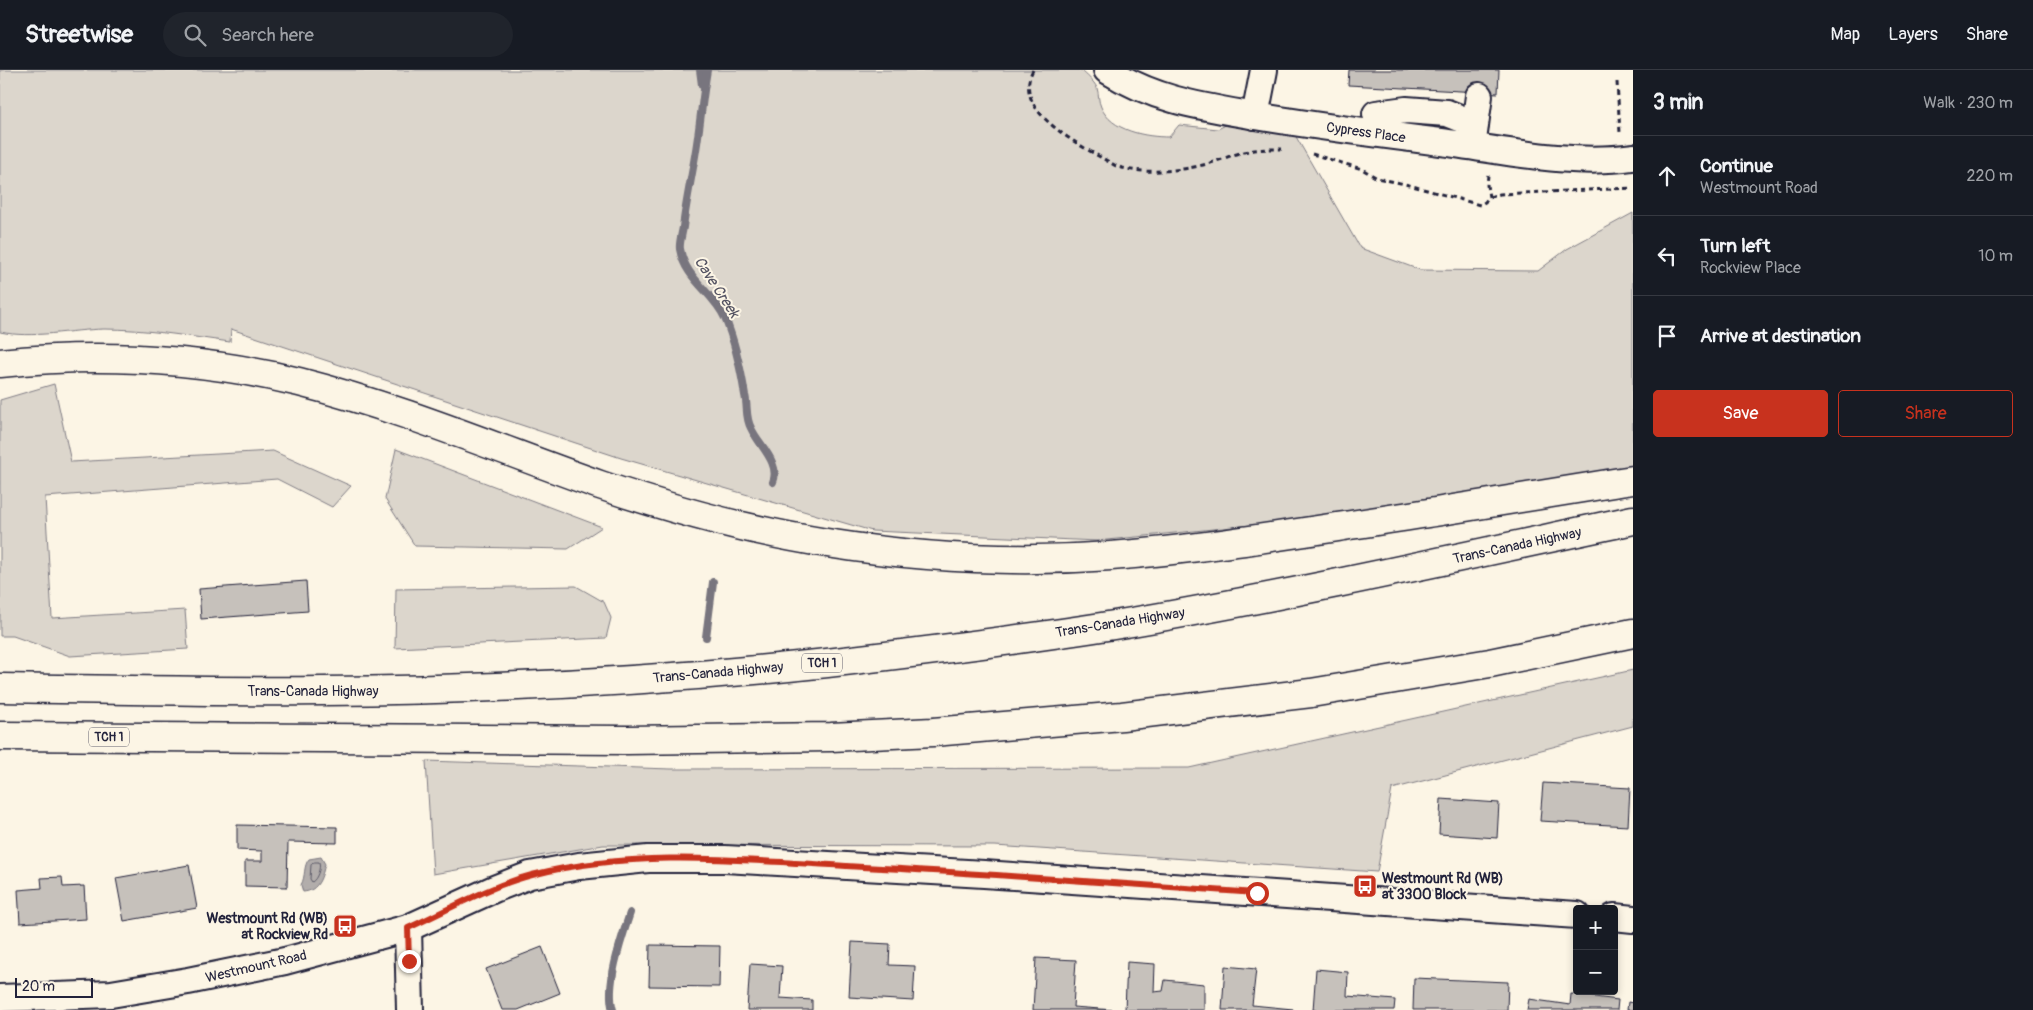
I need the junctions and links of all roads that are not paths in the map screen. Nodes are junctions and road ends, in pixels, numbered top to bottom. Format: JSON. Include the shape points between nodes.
{"nodes":[{"id":1,"x":1107,"y":70,"type":"edge"},
{"id":2,"x":1264,"y":70,"type":"edge"},
{"id":3,"x":1479,"y":96,"type":"dead end"},
{"id":4,"x":1255,"y":116,"type":"junction"},
{"id":5,"x":1473,"y":135,"type":"junction"},
{"id":6,"x":1627,"y":158,"type":"edge"},
{"id":7,"x":0,"y":363,"type":"edge"},
{"id":8,"x":1633,"y":480,"type":"edge"},
{"id":9,"x":1633,"y":520,"type":"edge"},
{"id":10,"x":1633,"y":633,"type":"edge"},
{"id":11,"x":0,"y":688,"type":"edge"},
{"id":12,"x":0,"y":736,"type":"edge"},
{"id":13,"x":219,"y":738,"type":"junction"},
{"id":14,"x":0,"y":753,"type":"edge"},
{"id":15,"x":1573,"y":915,"type":"edge"},
{"id":16,"x":1618,"y":917,"type":"edge"},
{"id":17,"x":1633,"y":919,"type":"edge"},
{"id":18,"x":408,"y":928,"type":"junction"},
{"id":19,"x":0,"y":998,"type":"edge"},
{"id":20,"x":410,"y":1010,"type":"edge"}],
"edges":[{"from":1,"to":4,"type":"street","name":"Cypress Place","via":[[1142,89],[1177,101]]},
{"from":2,"to":4,"type":"street"},
{"from":3,"to":5,"type":"street"},
{"from":4,"to":5,"type":"street","name":"Cypress Place","via":[[1376,113]]},
{"from":5,"to":6,"type":"street","name":"Cypress Place","via":[[1581,159]]},
{"from":7,"to":8,"type":"highway","via":[[121,358],[183,362],[252,372],[378,405],[602,485],[708,518],[827,543],[950,557],[1109,556],[1215,545]]},
{"from":9,"to":11,"type":"highway","name":"Trans-Canada Highway","number":"TCH 1","via":[[1382,574],[1153,618],[825,663],[624,680],[424,690]]},
{"from":10,"to":13,"type":"highway","number":"TCH 1","via":[[1311,694],[1122,716],[933,732],[637,740]]},
{"from":12,"to":13,"type":"highway","number":"TCH 1"},
{"from":13,"to":14,"type":"highway"},
{"from":15,"to":18,"type":"street","name":"Westmount Road","via":[[984,874],[725,859],[648,859],[530,875]]},
{"from":16,"to":17,"type":"street"},
{"from":18,"to":19,"type":"street","name":"Westmount Road","via":[[285,961],[188,981],[111,994]]},
{"from":18,"to":20,"type":"street"}]}
